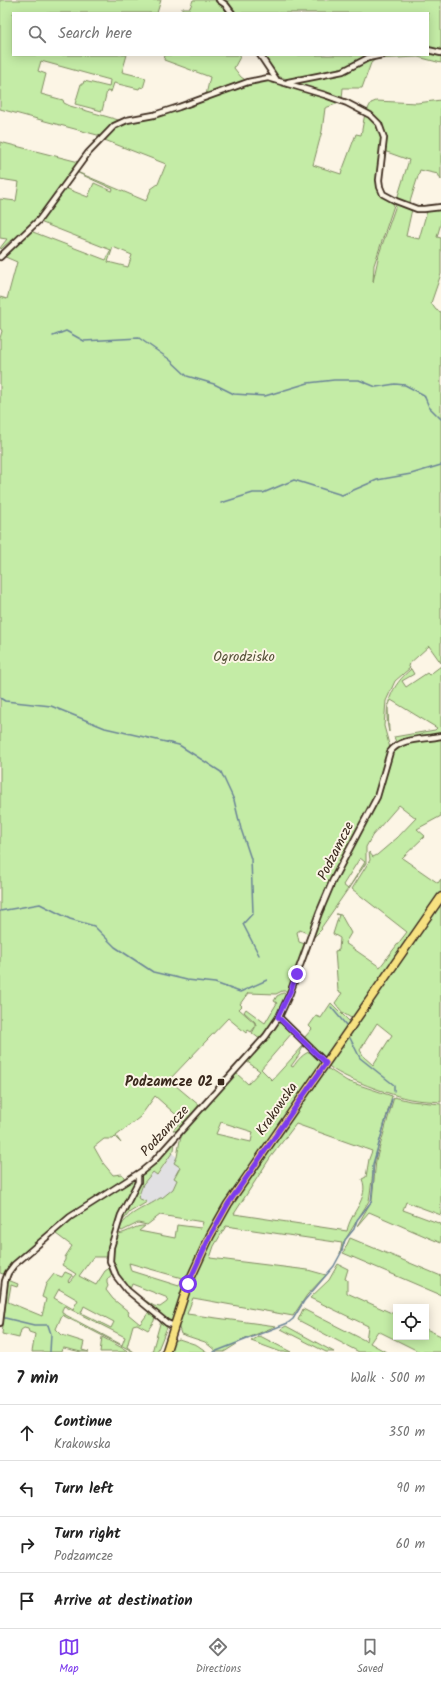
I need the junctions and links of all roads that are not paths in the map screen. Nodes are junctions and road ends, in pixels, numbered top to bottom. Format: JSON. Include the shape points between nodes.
{"nodes":[{"id":1,"x":219,"y":0,"type":"edge"},
{"id":2,"x":231,"y":12,"type":"edge"},
{"id":3,"x":429,"y":50,"type":"edge"},
{"id":4,"x":441,"y":53,"type":"edge"},
{"id":5,"x":261,"y":56,"type":"edge"},
{"id":6,"x":377,"y":56,"type":"edge"},
{"id":7,"x":276,"y":79,"type":"junction"},
{"id":8,"x":287,"y":83,"type":"junction"},
{"id":9,"x":441,"y":207,"type":"edge"},
{"id":10,"x":0,"y":257,"type":"edge"},
{"id":11,"x":441,"y":736,"type":"edge"},
{"id":12,"x":441,"y":897,"type":"edge"},
{"id":13,"x":278,"y":1017,"type":"junction"},
{"id":14,"x":326,"y":1063,"type":"junction"},
{"id":15,"x":138,"y":1174,"type":"junction"},
{"id":16,"x":0,"y":1323,"type":"edge"},
{"id":17,"x":174,"y":1326,"type":"junction"},
{"id":18,"x":166,"y":1352,"type":"edge"}],
"edges":[{"from":1,"to":2,"type":"street"},
{"from":3,"to":4,"type":"street"},
{"from":5,"to":7,"type":"street"},
{"from":6,"to":8,"type":"street","via":[[343,71]]},
{"from":7,"to":8,"type":"street"},
{"from":7,"to":10,"type":"street","via":[[248,82],[179,107],[114,126],[88,153],[39,220]]},
{"from":8,"to":9,"type":"street","via":[[347,103],[374,118],[384,138],[379,180],[383,194],[417,209]]},
{"from":11,"to":13,"type":"street","name":"Podzamcze","via":[[402,742],[394,746],[390,752],[377,797],[325,898]]},
{"from":12,"to":14,"type":"main road","name":"Krakowska"},
{"from":13,"to":14,"type":"street"},
{"from":13,"to":15,"type":"street","name":"Podzamcze","via":[[262,1041],[159,1156]]},
{"from":14,"to":17,"type":"main road","name":"Krakowska","via":[[228,1204],[188,1284]]},
{"from":15,"to":16,"type":"street","name":"Podzamcze","via":[[70,1217],[12,1268],[4,1284]]},
{"from":15,"to":17,"type":"street","via":[[138,1180],[121,1215],[111,1247],[110,1261],[116,1276],[127,1290],[152,1312]]},
{"from":17,"to":18,"type":"main road","name":"Krakowska"}]}
